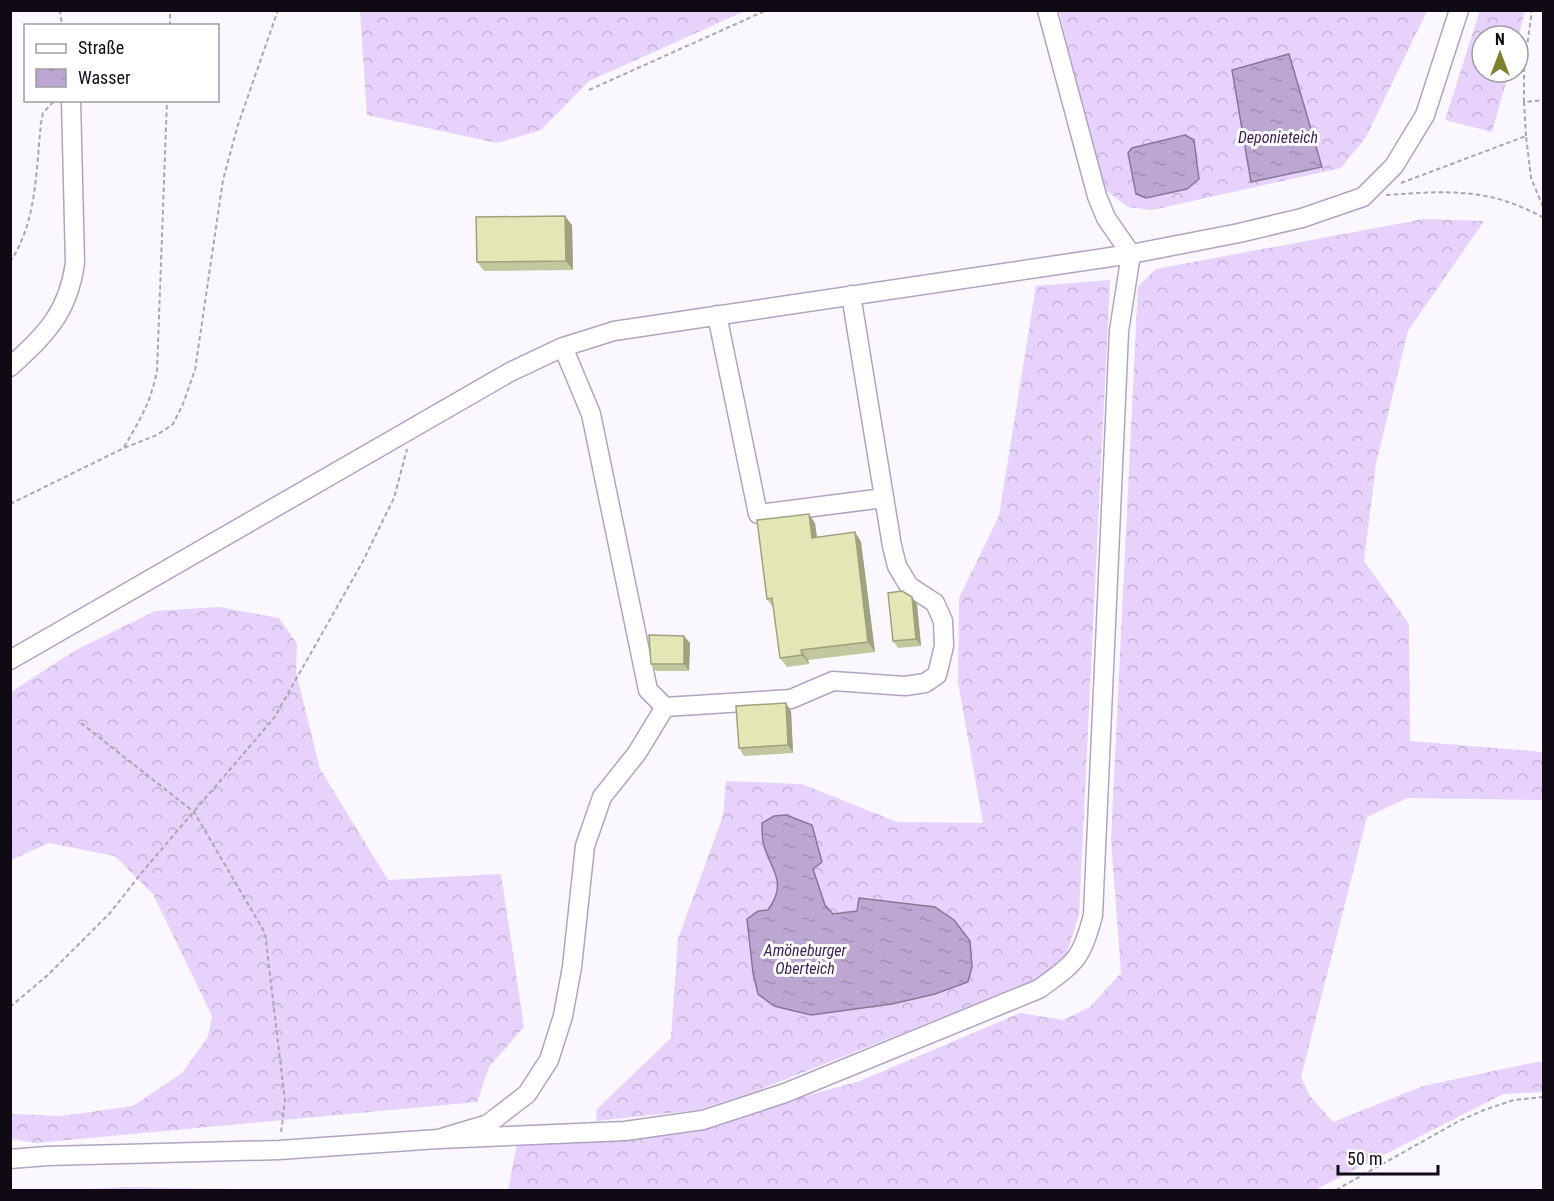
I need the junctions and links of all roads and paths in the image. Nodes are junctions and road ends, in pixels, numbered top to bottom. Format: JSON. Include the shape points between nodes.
{"nodes":[{"id":1,"x":278,"y":10,"type":"edge"},
{"id":2,"x":767,"y":10,"type":"edge"},
{"id":3,"x":1047,"y":10,"type":"edge"},
{"id":4,"x":1459,"y":10,"type":"edge"},
{"id":5,"x":1532,"y":10,"type":"edge"},
{"id":6,"x":589,"y":90,"type":"dead end"},
{"id":7,"x":1544,"y":100,"type":"edge"},
{"id":8,"x":53,"y":102,"type":"edge"},
{"id":9,"x":71,"y":102,"type":"edge"},
{"id":10,"x":167,"y":102,"type":"edge"},
{"id":11,"x":1524,"y":102,"type":"junction"},
{"id":12,"x":1526,"y":135,"type":"junction"},
{"id":13,"x":1396,"y":184,"type":"dead end"},
{"id":14,"x":1363,"y":197,"type":"junction"},
{"id":15,"x":1544,"y":209,"type":"edge"},
{"id":16,"x":1544,"y":218,"type":"edge"},
{"id":17,"x":1131,"y":254,"type":"junction"},
{"id":18,"x":10,"y":262,"type":"edge"},
{"id":19,"x":851,"y":295,"type":"junction"},
{"id":20,"x":717,"y":315,"type":"junction"},
{"id":21,"x":563,"y":347,"type":"junction"},
{"id":22,"x":10,"y":367,"type":"edge"},
{"id":23,"x":412,"y":428,"type":"junction"},
{"id":24,"x":124,"y":448,"type":"junction"},
{"id":25,"x":884,"y":498,"type":"junction"},
{"id":26,"x":10,"y":504,"type":"edge"},
{"id":27,"x":10,"y":660,"type":"edge"},
{"id":28,"x":665,"y":707,"type":"junction"},
{"id":29,"x":81,"y":723,"type":"dead end"},
{"id":30,"x":194,"y":812,"type":"junction"},
{"id":31,"x":10,"y":1007,"type":"edge"},
{"id":32,"x":1544,"y":1097,"type":"edge"},
{"id":33,"x":438,"y":1139,"type":"junction"},
{"id":34,"x":279,"y":1150,"type":"junction"},
{"id":35,"x":10,"y":1159,"type":"edge"},
{"id":36,"x":1336,"y":1191,"type":"edge"}],
"edges":[{"from":1,"to":24,"type":"path","via":[[223,180],[195,370],[172,423],[157,435]]},
{"from":2,"to":6,"type":"path"},
{"from":3,"to":17,"type":"lane","via":[[1097,196],[1106,218]]},
{"from":4,"to":14,"type":"lane","via":[[1425,115],[1394,166]]},
{"from":5,"to":11,"type":"path"},
{"from":7,"to":11,"type":"path"},
{"from":8,"to":18,"type":"path","via":[[44,113],[31,216]]},
{"from":9,"to":22,"type":"lane","via":[[73,279],[56,320]]},
{"from":10,"to":24,"type":"path","via":[[157,371],[152,395]]},
{"from":11,"to":12,"type":"path"},
{"from":12,"to":13,"type":"path"},
{"from":12,"to":15,"type":"path","via":[[1531,178]]},
{"from":14,"to":16,"type":"path","via":[[1450,191],[1478,194],[1520,206]]},
{"from":14,"to":17,"type":"lane","via":[[1302,218]]},
{"from":17,"to":19,"type":"lane"},
{"from":17,"to":33,"type":"lane","via":[[1119,331],[1093,915],[1086,943],[1072,965],[1039,989],[785,1093],[703,1120],[625,1131]]},
{"from":19,"to":20,"type":"lane"},
{"from":19,"to":25,"type":"lane"},
{"from":20,"to":21,"type":"lane","via":[[614,331]]},
{"from":20,"to":25,"type":"lane","via":[[758,514]]},
{"from":21,"to":23,"type":"lane","via":[[510,372]]},
{"from":21,"to":28,"type":"lane","via":[[591,414],[648,690]]},
{"from":23,"to":27,"type":"lane"},
{"from":23,"to":30,"type":"path","via":[[394,498],[274,718]]},
{"from":24,"to":26,"type":"path"},
{"from":25,"to":28,"type":"lane","via":[[897,566],[909,586],[935,603],[943,621],[944,646],[937,675],[905,686],[833,681],[791,699]]},
{"from":28,"to":33,"type":"lane","via":[[637,753],[602,797],[585,846],[572,967],[563,1016],[549,1060],[527,1094],[488,1124]]},
{"from":29,"to":30,"type":"path"},
{"from":30,"to":31,"type":"path","via":[[110,913]]},
{"from":30,"to":34,"type":"path","via":[[265,933],[285,1101]]},
{"from":32,"to":36,"type":"path","via":[[1493,1105]]},
{"from":33,"to":34,"type":"lane"},
{"from":34,"to":35,"type":"lane"}]}
